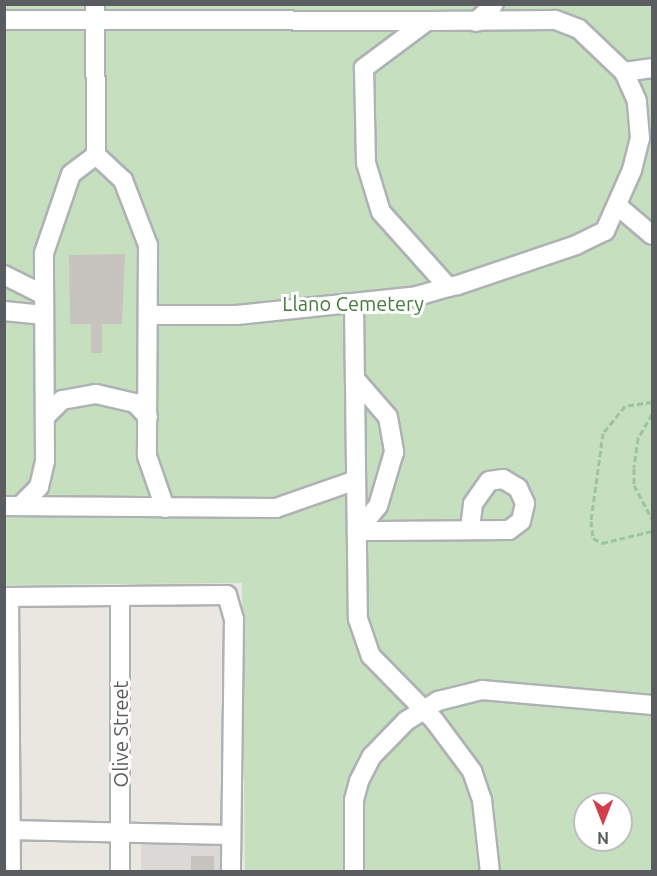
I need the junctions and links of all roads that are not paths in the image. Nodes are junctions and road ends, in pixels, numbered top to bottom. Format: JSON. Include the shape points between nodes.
{"nodes":[{"id":1,"x":494,"y":4,"type":"edge"},
{"id":2,"x":96,"y":12,"type":"edge"},
{"id":3,"x":258,"y":13,"type":"edge"},
{"id":4,"x":439,"y":16,"type":"edge"},
{"id":5,"x":4,"y":20,"type":"edge"},
{"id":6,"x":476,"y":22,"type":"junction"},
{"id":7,"x":652,"y":68,"type":"edge"},
{"id":8,"x":624,"y":72,"type":"junction"},
{"id":9,"x":96,"y":155,"type":"junction"},
{"id":10,"x":619,"y":207,"type":"junction"},
{"id":11,"x":652,"y":235,"type":"edge"},
{"id":12,"x":4,"y":275,"type":"edge"},
{"id":13,"x":448,"y":287,"type":"junction"},
{"id":14,"x":44,"y":295,"type":"junction"},
{"id":15,"x":354,"y":304,"type":"junction"},
{"id":16,"x":4,"y":311,"type":"edge"},
{"id":17,"x":44,"y":315,"type":"junction"},
{"id":18,"x":151,"y":315,"type":"junction"},
{"id":19,"x":354,"y":379,"type":"junction"},
{"id":20,"x":45,"y":417,"type":"junction"},
{"id":21,"x":148,"y":417,"type":"junction"},
{"id":22,"x":356,"y":480,"type":"junction"},
{"id":23,"x":12,"y":506,"type":"edge"},
{"id":24,"x":165,"y":508,"type":"junction"},
{"id":25,"x":470,"y":530,"type":"dead end"},
{"id":26,"x":357,"y":531,"type":"junction"},
{"id":27,"x":120,"y":596,"type":"junction"},
{"id":28,"x":7,"y":597,"type":"edge"},
{"id":29,"x":652,"y":705,"type":"edge"},
{"id":30,"x":423,"y":711,"type":"junction"},
{"id":31,"x":8,"y":831,"type":"edge"},
{"id":32,"x":120,"y":831,"type":"junction"},
{"id":33,"x":231,"y":835,"type":"junction"},
{"id":34,"x":11,"y":872,"type":"edge"},
{"id":35,"x":120,"y":872,"type":"edge"},
{"id":36,"x":231,"y":872,"type":"edge"},
{"id":37,"x":354,"y":872,"type":"edge"},
{"id":38,"x":490,"y":872,"type":"edge"}],
"edges":[{"from":1,"to":6,"type":"street"},
{"from":2,"to":3,"type":"street"},
{"from":2,"to":5,"type":"street"},
{"from":2,"to":9,"type":"street"},
{"from":3,"to":4,"type":"street"},
{"from":4,"to":6,"type":"street"},
{"from":4,"to":13,"type":"street","via":[[364,68],[366,163],[381,212]]},
{"from":6,"to":8,"type":"street","via":[[555,20],[579,29]]},
{"from":7,"to":8,"type":"street"},
{"from":8,"to":10,"type":"street","via":[[637,101],[640,138]]},
{"from":9,"to":14,"type":"street","via":[[70,174],[56,210],[44,253]]},
{"from":9,"to":18,"type":"street","via":[[123,180],[137,210],[148,245]]},
{"from":10,"to":11,"type":"street"},
{"from":10,"to":13,"type":"street","via":[[605,231],[576,245]]},
{"from":12,"to":14,"type":"street"},
{"from":13,"to":15,"type":"street"},
{"from":14,"to":17,"type":"street"},
{"from":15,"to":18,"type":"street","via":[[237,315]]},
{"from":15,"to":19,"type":"street"},
{"from":16,"to":17,"type":"street"},
{"from":17,"to":20,"type":"street"},
{"from":18,"to":21,"type":"street"},
{"from":19,"to":22,"type":"street"},
{"from":19,"to":26,"type":"street","via":[[388,417],[394,452],[378,506]]},
{"from":20,"to":21,"type":"street","via":[[62,399],[96,394],[135,403]]},
{"from":20,"to":23,"type":"street","via":[[39,487]]},
{"from":21,"to":24,"type":"street","via":[[147,456]]},
{"from":22,"to":24,"type":"street","via":[[276,508]]},
{"from":22,"to":26,"type":"street"},
{"from":23,"to":24,"type":"street","via":[[96,503]]},
{"from":25,"to":26,"type":"street"},
{"from":26,"to":30,"type":"street","via":[[361,628],[371,656]]},
{"from":27,"to":28,"type":"street"},
{"from":27,"to":32,"type":"street","name":"Olive Street"},
{"from":27,"to":33,"type":"street","via":[[227,595],[234,619]]},
{"from":28,"to":31,"type":"street"},
{"from":29,"to":30,"type":"street","via":[[482,690],[438,701]]},
{"from":30,"to":37,"type":"street","via":[[405,721],[372,756],[359,781],[354,800]]},
{"from":30,"to":38,"type":"street","via":[[472,771],[482,800]]},
{"from":31,"to":32,"type":"street"},
{"from":31,"to":34,"type":"street"},
{"from":32,"to":33,"type":"street"},
{"from":32,"to":35,"type":"street","name":"Olive Street"},
{"from":33,"to":36,"type":"street"}]}
